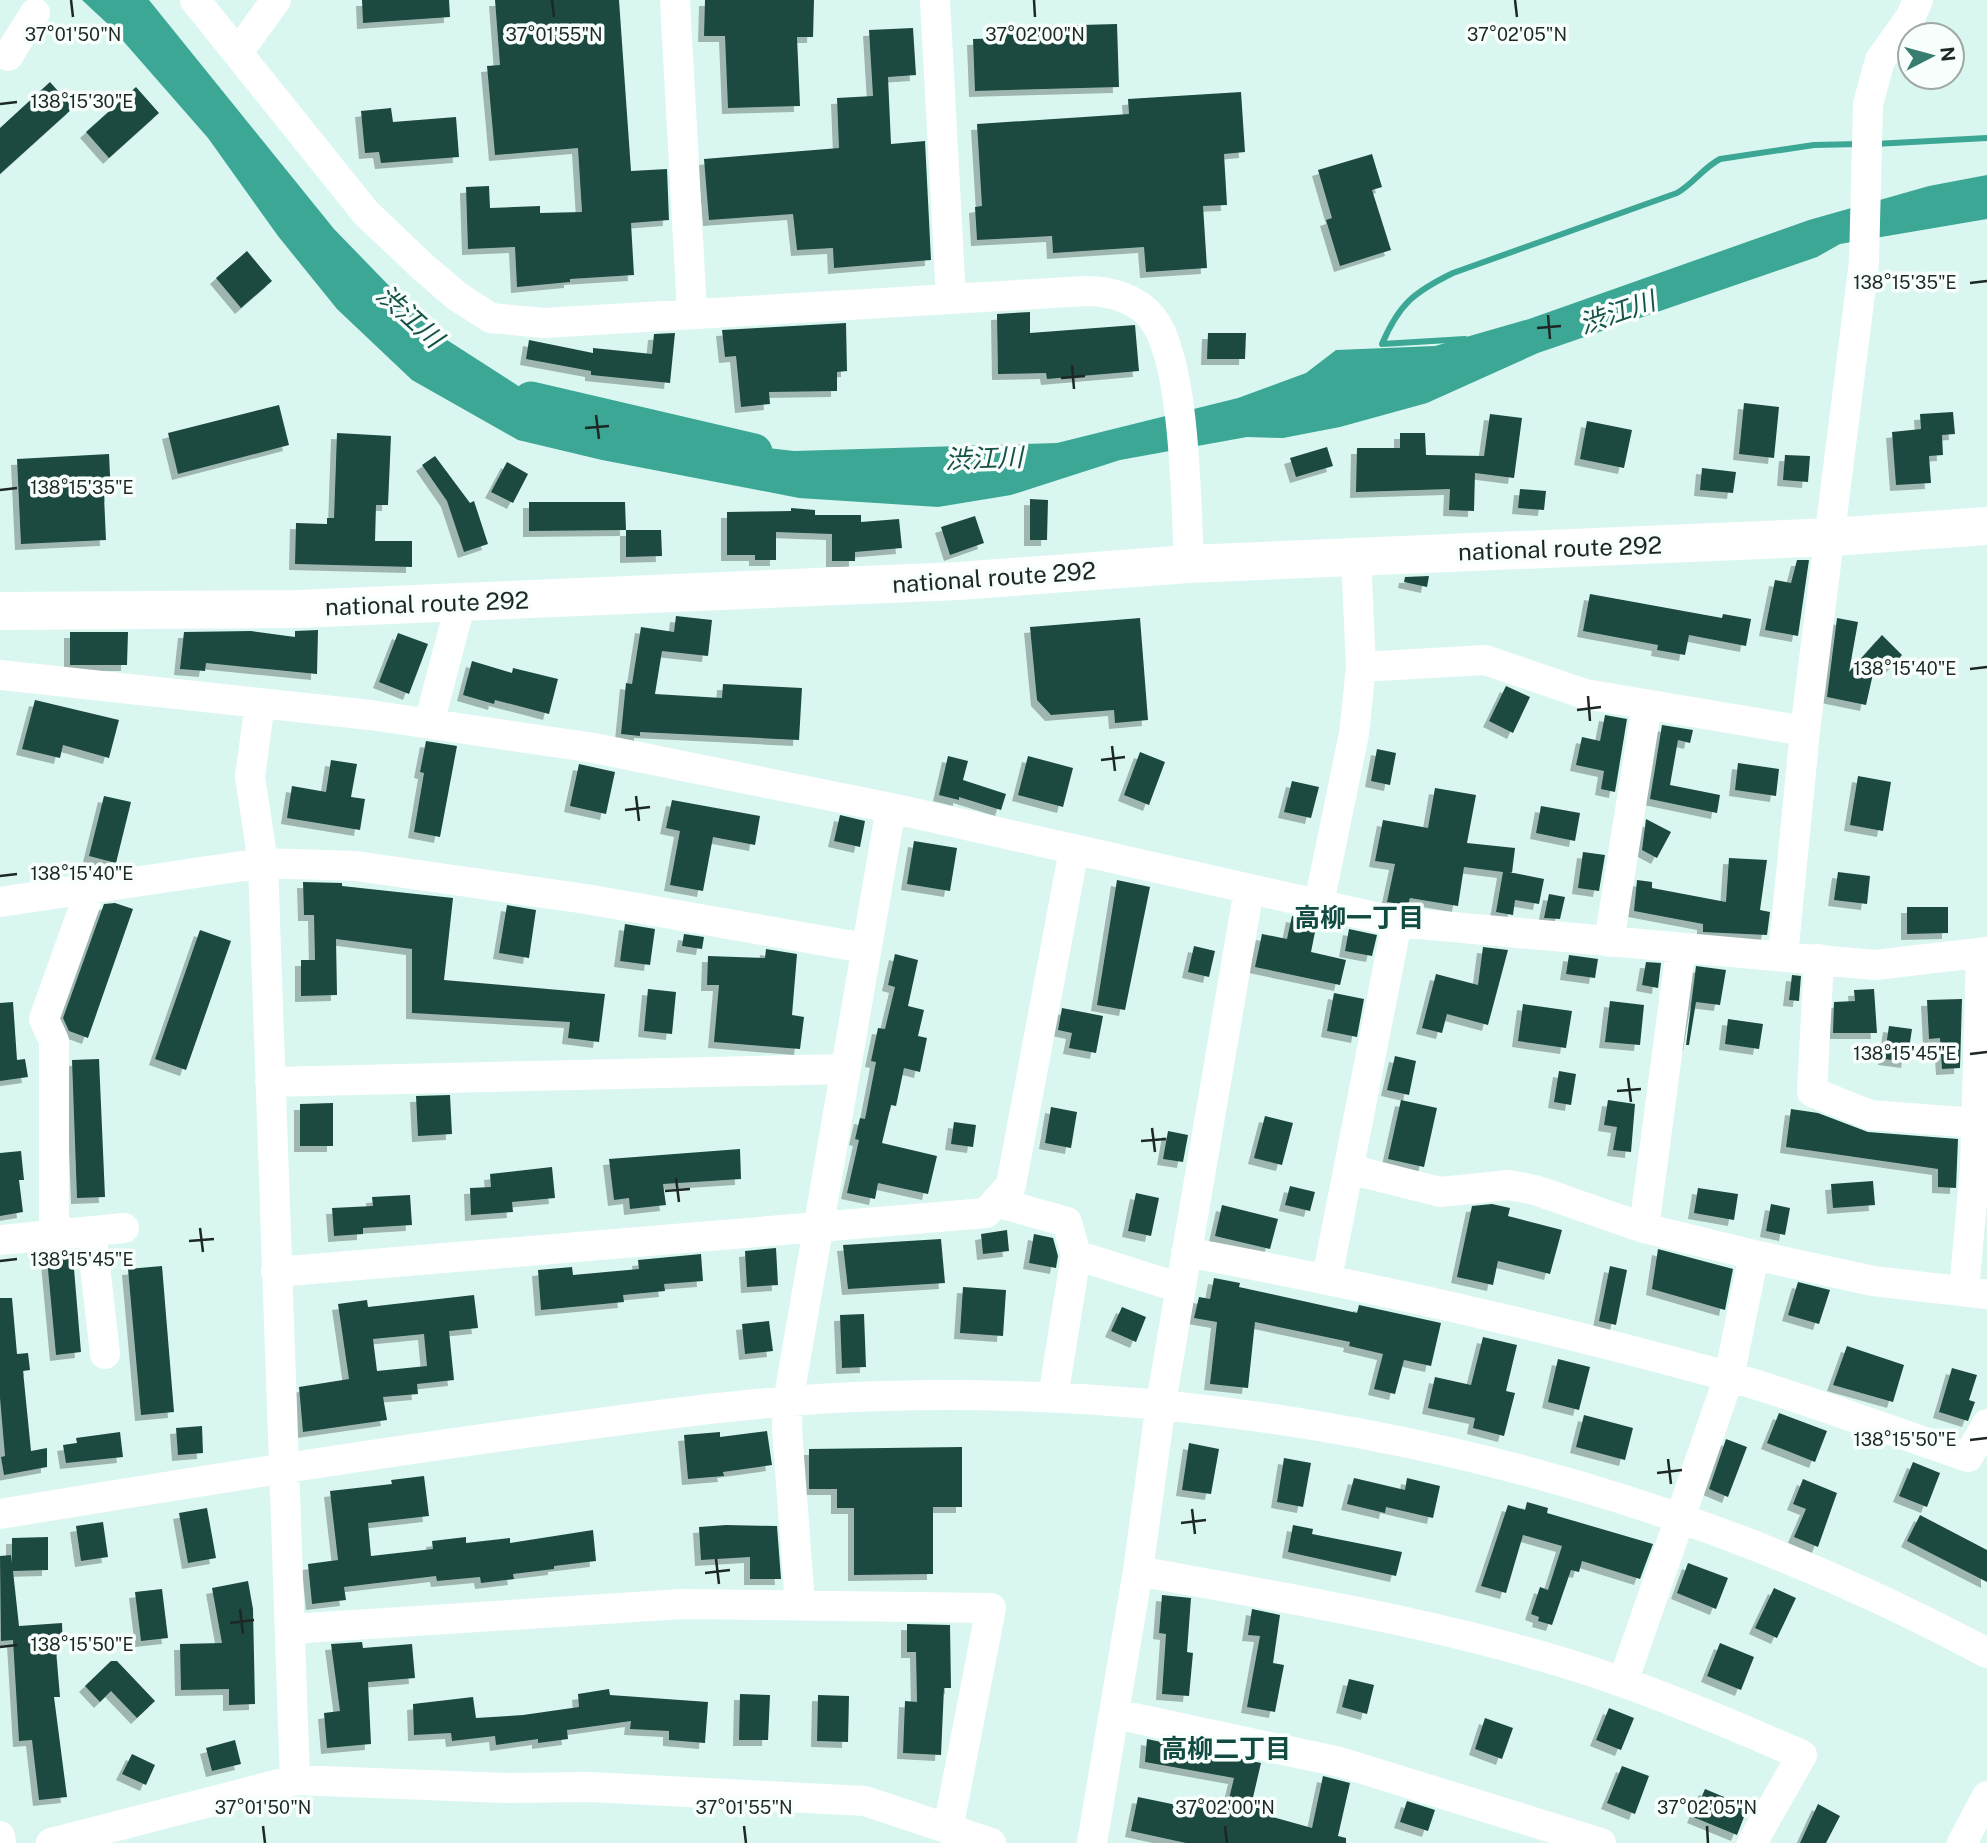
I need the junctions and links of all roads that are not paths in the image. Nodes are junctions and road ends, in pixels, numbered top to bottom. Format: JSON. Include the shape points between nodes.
{"nodes":[{"id":1,"x":195,"y":0,"type":"edge"},
{"id":2,"x":276,"y":0,"type":"edge"},
{"id":3,"x":675,"y":0,"type":"edge"},
{"id":4,"x":935,"y":0,"type":"edge"},
{"id":5,"x":1918,"y":0,"type":"edge"},
{"id":6,"x":35,"y":13,"type":"dead end"},
{"id":7,"x":239,"y":51,"type":"junction"},
{"id":8,"x":12,"y":59,"type":"edge"},
{"id":9,"x":951,"y":298,"type":"junction"},
{"id":10,"x":692,"y":312,"type":"junction"},
{"id":11,"x":1987,"y":526,"type":"edge"},
{"id":12,"x":1832,"y":537,"type":"junction"},
{"id":13,"x":1356,"y":556,"type":"junction"},
{"id":14,"x":1189,"y":564,"type":"junction"},
{"id":15,"x":461,"y":602,"type":"junction"},
{"id":16,"x":0,"y":611,"type":"edge"},
{"id":17,"x":1361,"y":667,"type":"junction"},
{"id":18,"x":0,"y":675,"type":"edge"},
{"id":19,"x":260,"y":703,"type":"junction"},
{"id":20,"x":1647,"y":705,"type":"junction"},
{"id":21,"x":429,"y":723,"type":"junction"},
{"id":22,"x":1805,"y":731,"type":"junction"},
{"id":23,"x":891,"y":808,"type":"junction"},
{"id":24,"x":1074,"y":850,"type":"junction"},
{"id":25,"x":262,"y":863,"type":"junction"},
{"id":26,"x":91,"y":888,"type":"junction"},
{"id":27,"x":1249,"y":889,"type":"junction"},
{"id":28,"x":0,"y":902,"type":"edge"},
{"id":29,"x":1319,"y":903,"type":"junction"},
{"id":30,"x":1397,"y":922,"type":"junction"},
{"id":31,"x":1609,"y":942,"type":"junction"},
{"id":32,"x":865,"y":948,"type":"junction"},
{"id":33,"x":1681,"y":948,"type":"junction"},
{"id":34,"x":1984,"y":954,"type":"edge"},
{"id":35,"x":1783,"y":956,"type":"junction"},
{"id":36,"x":1819,"y":959,"type":"junction"},
{"id":37,"x":845,"y":1069,"type":"junction"},
{"id":38,"x":270,"y":1082,"type":"junction"},
{"id":39,"x":1976,"y":1123,"type":"junction"},
{"id":40,"x":1349,"y":1169,"type":"junction"},
{"id":41,"x":996,"y":1202,"type":"junction"},
{"id":42,"x":818,"y":1227,"type":"junction"},
{"id":43,"x":124,"y":1228,"type":"dead end"},
{"id":44,"x":1644,"y":1228,"type":"junction"},
{"id":45,"x":91,"y":1231,"type":"junction"},
{"id":46,"x":54,"y":1234,"type":"junction"},
{"id":47,"x":0,"y":1240,"type":"edge"},
{"id":48,"x":1186,"y":1252,"type":"junction"},
{"id":49,"x":1076,"y":1255,"type":"junction"},
{"id":50,"x":1754,"y":1255,"type":"junction"},
{"id":51,"x":276,"y":1272,"type":"junction"},
{"id":52,"x":1327,"y":1278,"type":"junction"},
{"id":53,"x":1180,"y":1288,"type":"junction"},
{"id":54,"x":1976,"y":1292,"type":"edge"},
{"id":55,"x":105,"y":1354,"type":"dead end"},
{"id":56,"x":1729,"y":1377,"type":"junction"},
{"id":57,"x":1053,"y":1398,"type":"junction"},
{"id":58,"x":788,"y":1402,"type":"junction"},
{"id":59,"x":1160,"y":1403,"type":"junction"},
{"id":60,"x":1987,"y":1424,"type":"edge"},
{"id":61,"x":282,"y":1466,"type":"junction"},
{"id":62,"x":0,"y":1514,"type":"edge"},
{"id":63,"x":1680,"y":1518,"type":"junction"},
{"id":64,"x":1138,"y":1571,"type":"junction"},
{"id":65,"x":800,"y":1605,"type":"junction"},
{"id":66,"x":290,"y":1629,"type":"junction"},
{"id":67,"x":1987,"y":1653,"type":"edge"},
{"id":68,"x":1623,"y":1682,"type":"junction"},
{"id":69,"x":1115,"y":1714,"type":"junction"},
{"id":70,"x":295,"y":1780,"type":"junction"},
{"id":71,"x":1987,"y":1796,"type":"edge"},
{"id":72,"x":947,"y":1829,"type":"junction"},
{"id":73,"x":0,"y":1836,"type":"edge"},
{"id":74,"x":1,"y":1843,"type":"edge"},
{"id":75,"x":51,"y":1843,"type":"edge"},
{"id":76,"x":991,"y":1843,"type":"edge"},
{"id":77,"x":1092,"y":1843,"type":"edge"},
{"id":78,"x":1601,"y":1843,"type":"edge"},
{"id":79,"x":1752,"y":1843,"type":"edge"},
{"id":80,"x":1962,"y":1843,"type":"edge"}],
"edges":[{"from":1,"to":7,"type":"street"},
{"from":2,"to":7,"type":"street"},
{"from":3,"to":10,"type":"street"},
{"from":4,"to":9,"type":"street"},
{"from":5,"to":12,"type":"street","via":[[1880,60],[1868,104],[1864,261]]},
{"from":6,"to":8,"type":"street"},
{"from":7,"to":10,"type":"street","via":[[366,213],[458,297],[491,317],[544,323]]},
{"from":9,"to":10,"type":"street"},
{"from":9,"to":14,"type":"street","via":[[1086,290],[1124,297],[1154,320],[1166,345],[1176,390]]},
{"from":11,"to":12,"type":"highway","name":"national route 292"},
{"from":12,"to":13,"type":"highway","name":"national route 292"},
{"from":12,"to":22,"type":"street"},
{"from":13,"to":14,"type":"highway","name":"national route 292"},
{"from":13,"to":17,"type":"street"},
{"from":14,"to":15,"type":"highway","name":"national route 292","via":[[959,581]]},
{"from":15,"to":16,"type":"highway","name":"national route 292"},
{"from":15,"to":21,"type":"street"},
{"from":17,"to":20,"type":"street","via":[[1485,660],[1584,694]]},
{"from":17,"to":29,"type":"street","via":[[1354,734]]},
{"from":18,"to":19,"type":"street"},
{"from":19,"to":21,"type":"street"},
{"from":19,"to":25,"type":"street","via":[[250,777]]},
{"from":20,"to":22,"type":"street"},
{"from":20,"to":31,"type":"street"},
{"from":21,"to":23,"type":"street","via":[[594,748]]},
{"from":22,"to":35,"type":"street"},
{"from":23,"to":24,"type":"street"},
{"from":23,"to":32,"type":"street"},
{"from":24,"to":27,"type":"street"},
{"from":24,"to":41,"type":"street","via":[[1011,1185]]},
{"from":25,"to":26,"type":"street"},
{"from":25,"to":32,"type":"street","via":[[356,866]]},
{"from":25,"to":38,"type":"street"},
{"from":26,"to":28,"type":"street"},
{"from":26,"to":46,"type":"street","via":[[44,1019],[54,1041]]},
{"from":27,"to":29,"type":"street"},
{"from":27,"to":48,"type":"street"},
{"from":29,"to":30,"type":"street"},
{"from":30,"to":31,"type":"street"},
{"from":30,"to":40,"type":"street"},
{"from":31,"to":33,"type":"street"},
{"from":32,"to":37,"type":"street"},
{"from":33,"to":35,"type":"street"},
{"from":33,"to":44,"type":"street"},
{"from":34,"to":36,"type":"street","via":[[1875,965]]},
{"from":34,"to":39,"type":"street"},
{"from":35,"to":36,"type":"street"},
{"from":36,"to":39,"type":"street","via":[[1812,1092],[1870,1115]]},
{"from":37,"to":38,"type":"street"},
{"from":37,"to":42,"type":"street"},
{"from":38,"to":51,"type":"street"},
{"from":39,"to":54,"type":"street"},
{"from":40,"to":44,"type":"street","via":[[1440,1192],[1509,1185],[1535,1190]]},
{"from":40,"to":52,"type":"street"},
{"from":41,"to":42,"type":"street","via":[[986,1213]]},
{"from":41,"to":49,"type":"street","via":[[1067,1222]]},
{"from":42,"to":51,"type":"street"},
{"from":42,"to":58,"type":"street"},
{"from":43,"to":45,"type":"street"},
{"from":44,"to":50,"type":"street"},
{"from":45,"to":46,"type":"street"},
{"from":45,"to":55,"type":"street"},
{"from":46,"to":47,"type":"street"},
{"from":48,"to":52,"type":"street"},
{"from":48,"to":53,"type":"street"},
{"from":49,"to":53,"type":"street"},
{"from":49,"to":57,"type":"street"},
{"from":50,"to":54,"type":"street","via":[[1873,1281]]},
{"from":50,"to":56,"type":"street"},
{"from":51,"to":61,"type":"street"},
{"from":52,"to":56,"type":"street"},
{"from":53,"to":59,"type":"street"},
{"from":56,"to":60,"type":"street","via":[[1968,1457]]},
{"from":56,"to":63,"type":"street"},
{"from":57,"to":58,"type":"street","via":[[881,1396]]},
{"from":57,"to":59,"type":"street"},
{"from":58,"to":61,"type":"street"},
{"from":58,"to":65,"type":"street"},
{"from":59,"to":63,"type":"street","via":[[1289,1419],[1396,1441],[1539,1475]]},
{"from":59,"to":64,"type":"street"},
{"from":61,"to":62,"type":"street"},
{"from":61,"to":66,"type":"street"},
{"from":63,"to":67,"type":"street","via":[[1899,1605]]},
{"from":63,"to":68,"type":"street"},
{"from":64,"to":68,"type":"street","via":[[1480,1640]]},
{"from":64,"to":69,"type":"street"},
{"from":65,"to":66,"type":"street","via":[[682,1604]]},
{"from":65,"to":72,"type":"street","via":[[991,1608]]},
{"from":66,"to":70,"type":"street"},
{"from":68,"to":79,"type":"street","via":[[1802,1755]]},
{"from":69,"to":77,"type":"street"},
{"from":69,"to":78,"type":"street","via":[[1340,1762]]},
{"from":70,"to":72,"type":"street","via":[[590,1787],[865,1801]]},
{"from":70,"to":75,"type":"street"},
{"from":71,"to":80,"type":"street"},
{"from":72,"to":76,"type":"street"},
{"from":73,"to":74,"type":"street"}]}
